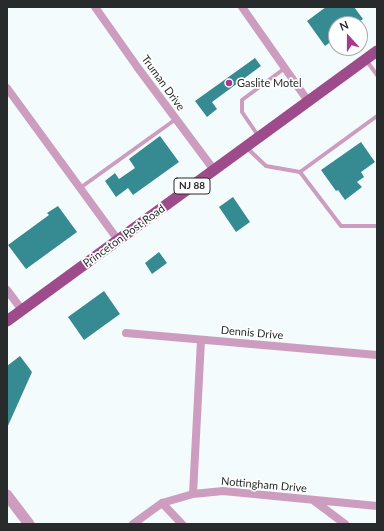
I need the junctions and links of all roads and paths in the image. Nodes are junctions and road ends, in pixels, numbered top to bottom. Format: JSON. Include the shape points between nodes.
{"nodes":[{"id":1,"x":95,"y":7,"type":"edge"},
{"id":2,"x":242,"y":7,"type":"edge"},
{"id":3,"x":377,"y":51,"type":"edge"},
{"id":4,"x":366,"y":60,"type":"junction"},
{"id":5,"x":285,"y":68,"type":"junction"},
{"id":6,"x":377,"y":75,"type":"edge"},
{"id":7,"x":7,"y":88,"type":"edge"},
{"id":8,"x":308,"y":101,"type":"junction"},
{"id":9,"x":377,"y":116,"type":"edge"},
{"id":10,"x":176,"y":119,"type":"junction"},
{"id":11,"x":260,"y":137,"type":"junction"},
{"id":12,"x":246,"y":147,"type":"junction"},
{"id":13,"x":214,"y":170,"type":"junction"},
{"id":14,"x":300,"y":172,"type":"junction"},
{"id":15,"x":80,"y":188,"type":"junction"},
{"id":16,"x":377,"y":226,"type":"edge"},
{"id":17,"x":118,"y":240,"type":"junction"},
{"id":18,"x":7,"y":290,"type":"edge"},
{"id":19,"x":22,"y":310,"type":"junction"},
{"id":20,"x":7,"y":321,"type":"edge"},
{"id":21,"x":126,"y":333,"type":"dead end"},
{"id":22,"x":201,"y":340,"type":"junction"},
{"id":23,"x":377,"y":355,"type":"edge"},
{"id":24,"x":193,"y":494,"type":"junction"},
{"id":25,"x":7,"y":495,"type":"edge"},
{"id":26,"x":313,"y":500,"type":"junction"},
{"id":27,"x":162,"y":503,"type":"junction"},
{"id":28,"x":377,"y":506,"type":"edge"},
{"id":29,"x":29,"y":524,"type":"edge"},
{"id":30,"x":133,"y":524,"type":"edge"},
{"id":31,"x":182,"y":524,"type":"edge"},
{"id":32,"x":344,"y":524,"type":"edge"}],
"edges":[{"from":1,"to":10,"type":"street","name":"Truman Drive"},
{"from":2,"to":5,"type":"street"},
{"from":3,"to":4,"type":"main road","name":"Princeton Post Road","number":"NJ 88"},
{"from":4,"to":6,"type":"lane"},
{"from":4,"to":8,"type":"main road","name":"Princeton Post Road","number":"NJ 88"},
{"from":5,"to":8,"type":"street"},
{"from":5,"to":11,"type":"lane","via":[[242,100],[242,112]]},
{"from":7,"to":15,"type":"street"},
{"from":8,"to":11,"type":"main road","name":"Princeton Post Road","number":"NJ 88"},
{"from":9,"to":14,"type":"lane"},
{"from":10,"to":13,"type":"street","name":"Truman Drive"},
{"from":10,"to":15,"type":"lane"},
{"from":11,"to":12,"type":"main road","name":"Princeton Post Road","number":"NJ 88"},
{"from":12,"to":13,"type":"main road","name":"Princeton Post Road","number":"NJ 88"},
{"from":12,"to":14,"type":"lane","via":[[266,166]]},
{"from":13,"to":17,"type":"main road","name":"Princeton Post Road","number":"NJ 88"},
{"from":14,"to":16,"type":"lane","via":[[341,226]]},
{"from":15,"to":17,"type":"street"},
{"from":17,"to":19,"type":"main road","name":"Princeton Post Road","number":"NJ 88"},
{"from":18,"to":19,"type":"street"},
{"from":19,"to":20,"type":"main road","name":"Princeton Post Road","number":"NJ 88"},
{"from":21,"to":22,"type":"street","name":"Dennis Drive"},
{"from":22,"to":23,"type":"street","name":"Dennis Drive"},
{"from":22,"to":24,"type":"street"},
{"from":24,"to":26,"type":"street","name":"Nottingham Drive","via":[[223,491]]},
{"from":24,"to":27,"type":"street","name":"Nottingham Drive"},
{"from":25,"to":29,"type":"street"},
{"from":26,"to":28,"type":"street","name":"Nottingham Drive"},
{"from":26,"to":32,"type":"street"},
{"from":27,"to":30,"type":"street","name":"Nottingham Drive"},
{"from":27,"to":31,"type":"street"}]}
